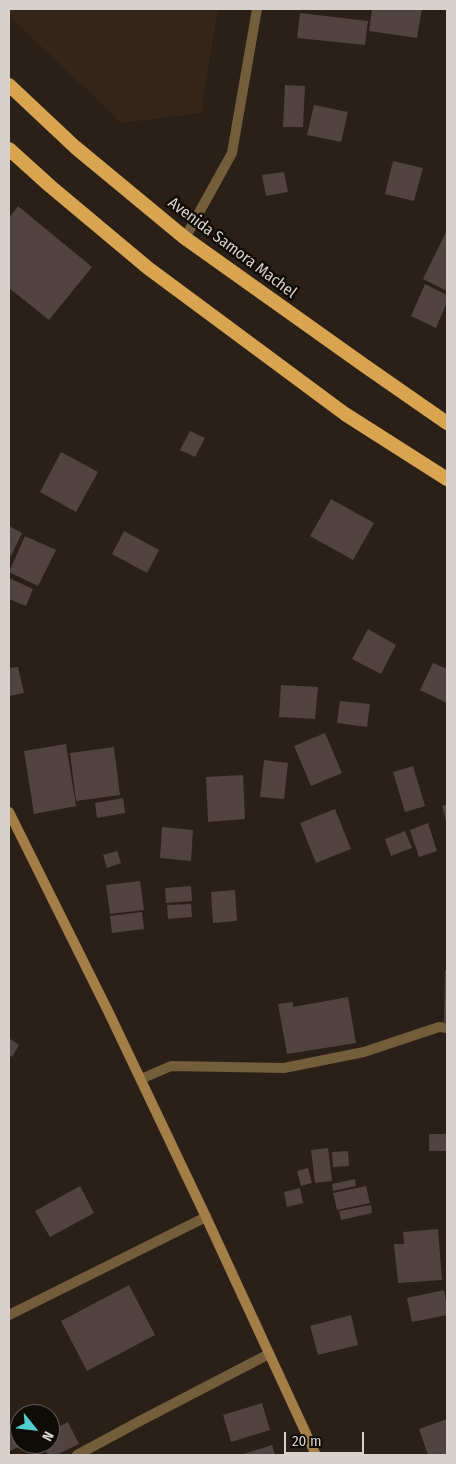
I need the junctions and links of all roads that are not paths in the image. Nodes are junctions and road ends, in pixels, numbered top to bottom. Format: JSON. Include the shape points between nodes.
{"nodes":[{"id":1,"x":257,"y":9,"type":"edge"},
{"id":2,"x":9,"y":85,"type":"edge"},
{"id":3,"x":9,"y":149,"type":"edge"},
{"id":4,"x":185,"y":238,"type":"junction"},
{"id":5,"x":447,"y":423,"type":"edge"},
{"id":6,"x":447,"y":480,"type":"edge"},
{"id":7,"x":9,"y":812,"type":"edge"},
{"id":8,"x":447,"y":1028,"type":"edge"},
{"id":9,"x":141,"y":1079,"type":"junction"},
{"id":10,"x":206,"y":1217,"type":"junction"},
{"id":11,"x":9,"y":1315,"type":"edge"},
{"id":12,"x":269,"y":1354,"type":"junction"},
{"id":13,"x":77,"y":1455,"type":"edge"},
{"id":14,"x":316,"y":1455,"type":"edge"}],
"edges":[{"from":1,"to":4,"type":"street","via":[[232,153]]},
{"from":2,"to":4,"type":"highway","name":"Avenida Samora Machel","via":[[75,147]]},
{"from":3,"to":6,"type":"highway","via":[[148,268],[345,414]]},
{"from":4,"to":5,"type":"highway","name":"Avenida Samora Machel"},
{"from":7,"to":9,"type":"main road"},
{"from":8,"to":9,"type":"street","via":[[439,1027],[364,1052],[284,1068],[171,1066]]},
{"from":9,"to":10,"type":"main road"},
{"from":10,"to":11,"type":"street"},
{"from":10,"to":12,"type":"main road"},
{"from":12,"to":13,"type":"street"},
{"from":12,"to":14,"type":"main road"}]}
